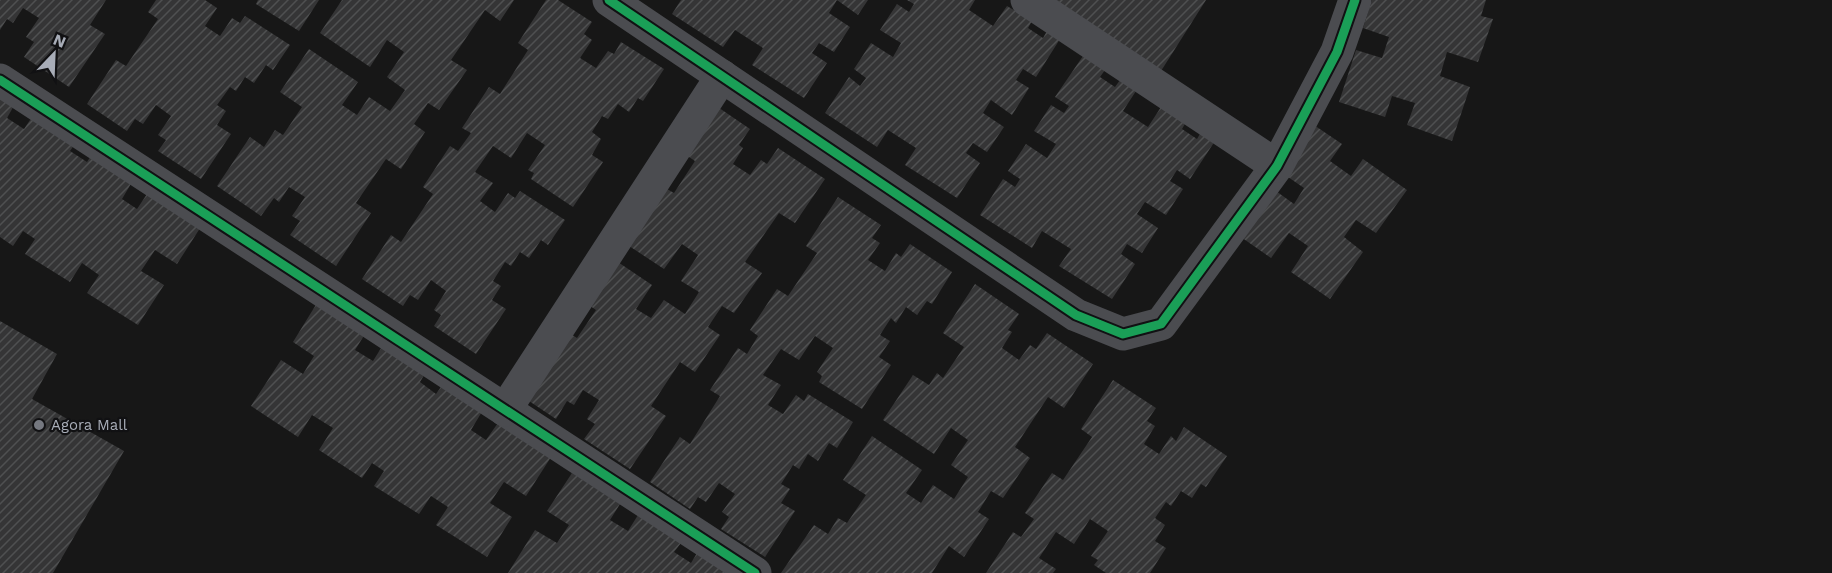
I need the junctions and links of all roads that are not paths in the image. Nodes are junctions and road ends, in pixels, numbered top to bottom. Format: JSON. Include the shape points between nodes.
{"nodes":[{"id":1,"x":609,"y":0,"type":"edge"},
{"id":2,"x":1027,"y":0,"type":"edge"},
{"id":3,"x":1355,"y":0,"type":"edge"},
{"id":4,"x":722,"y":76,"type":"junction"},
{"id":5,"x":0,"y":80,"type":"edge"},
{"id":6,"x":1277,"y":166,"type":"junction"},
{"id":7,"x":505,"y":410,"type":"junction"},
{"id":8,"x":755,"y":573,"type":"edge"}],
"edges":[{"from":1,"to":4,"type":"street"},
{"from":2,"to":6,"type":"street"},
{"from":3,"to":6,"type":"street","via":[[1337,52]]},
{"from":4,"to":6,"type":"street","via":[[1076,315],[1123,334],[1161,324]]},
{"from":4,"to":7,"type":"street"},
{"from":5,"to":7,"type":"street"},
{"from":7,"to":8,"type":"street"}]}
